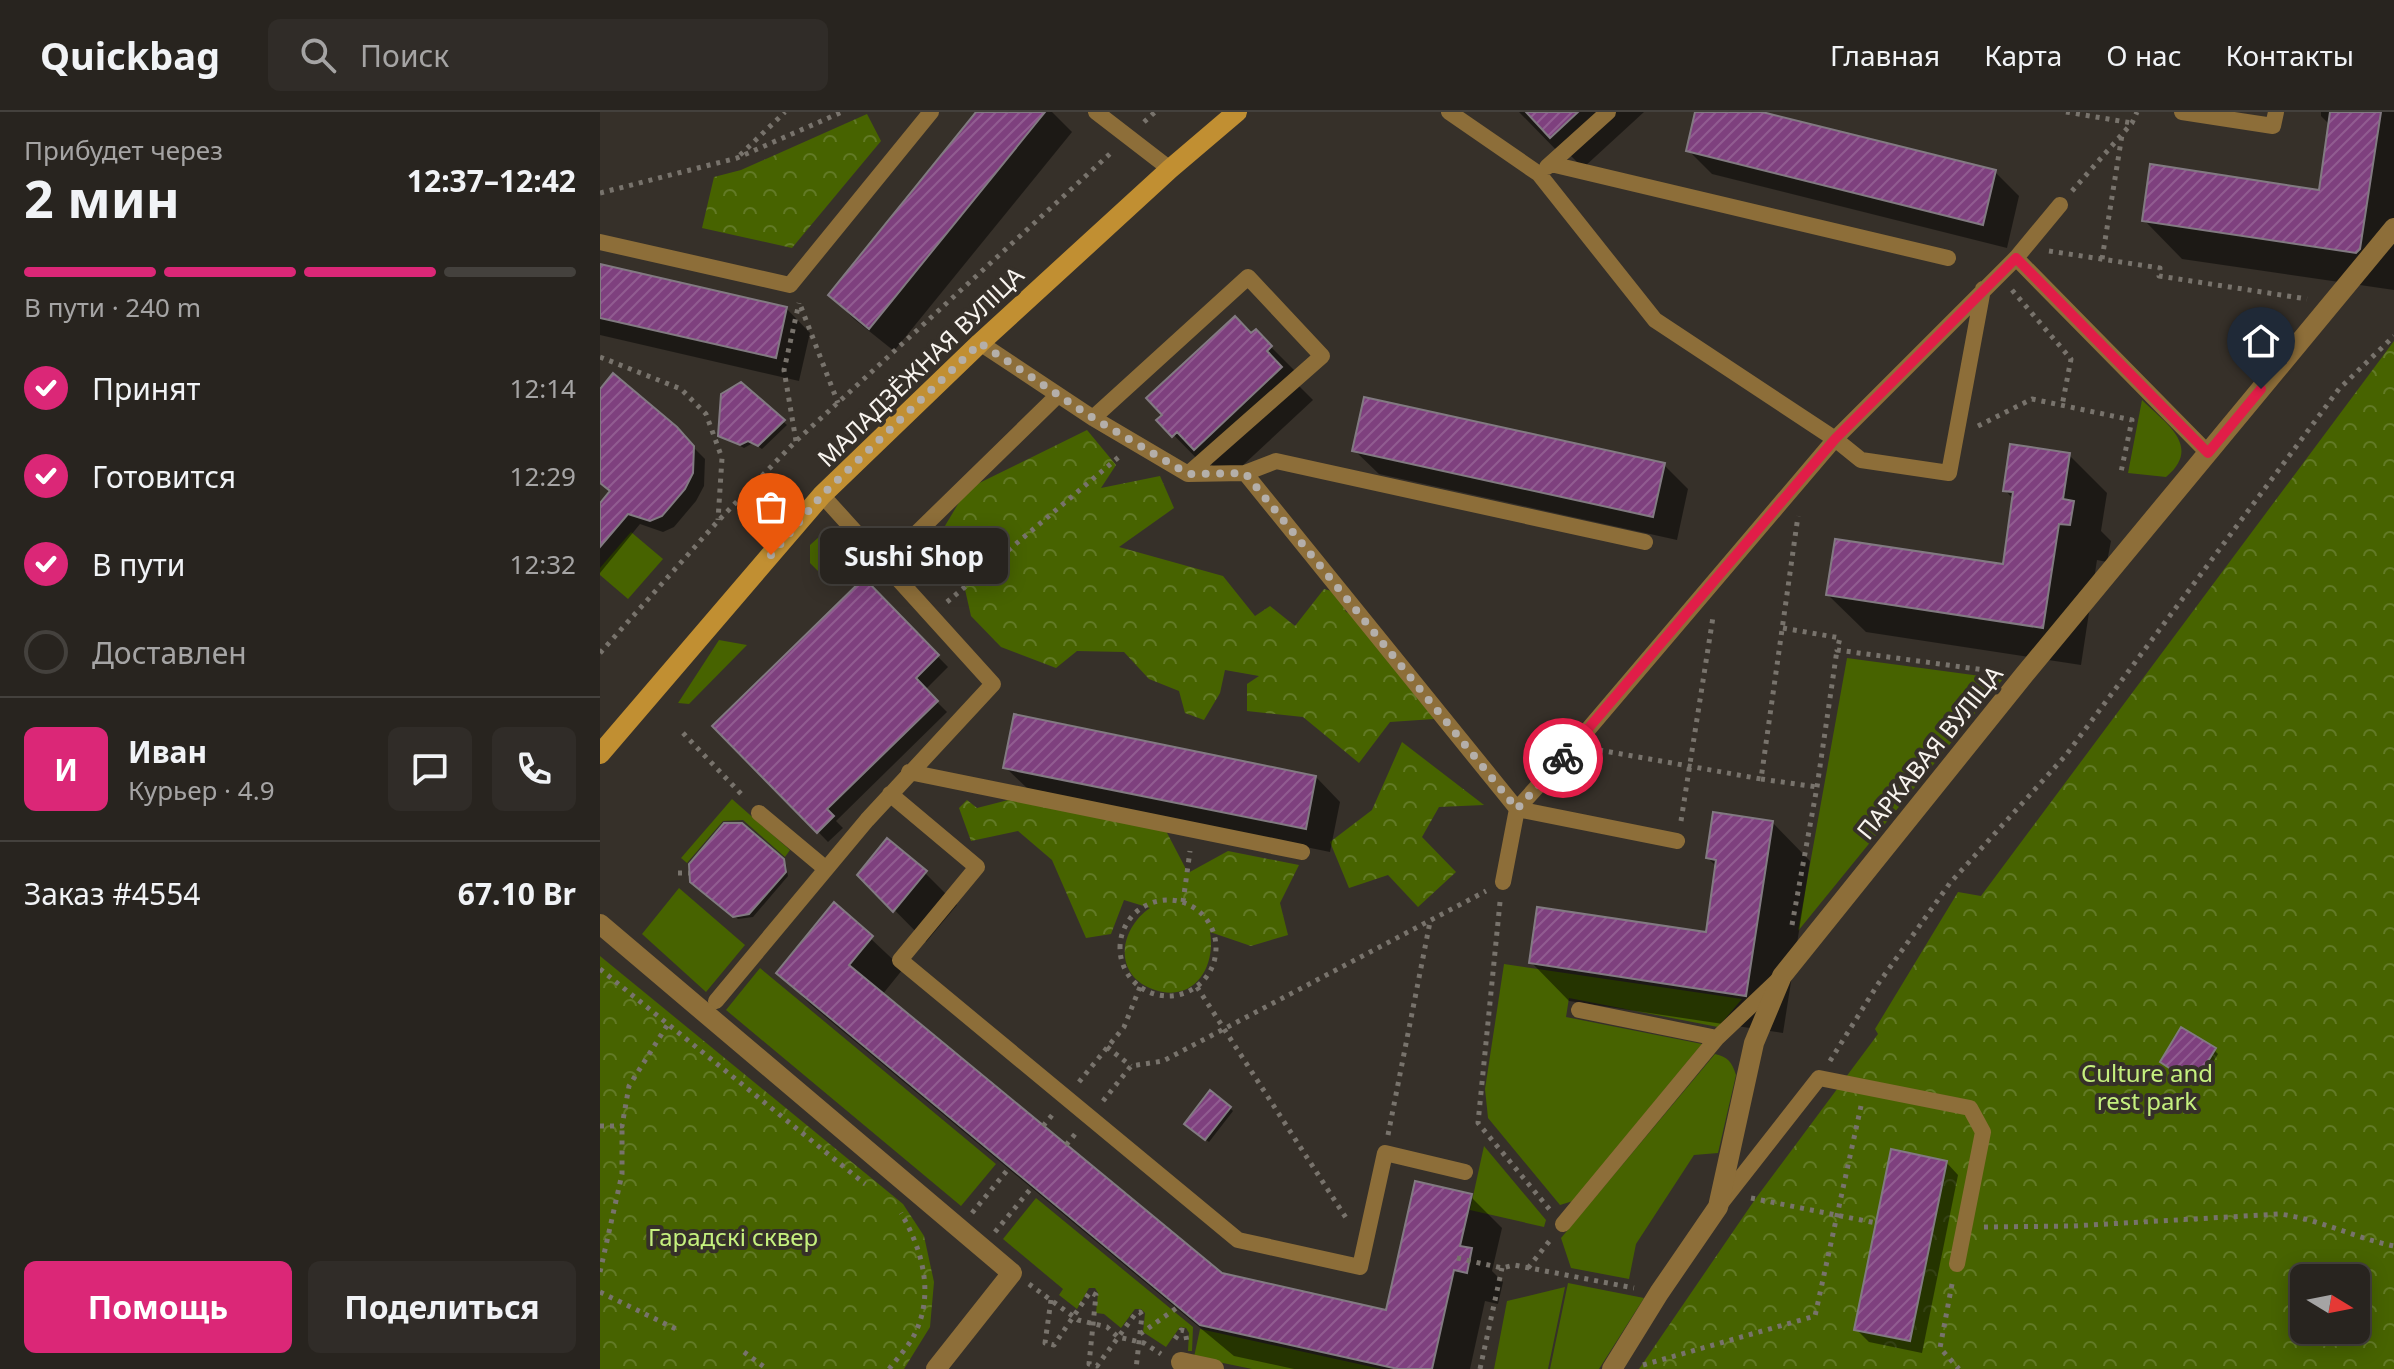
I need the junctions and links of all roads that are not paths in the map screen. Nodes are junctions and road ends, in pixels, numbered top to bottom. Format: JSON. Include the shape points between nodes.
{"nodes":[{"id":1,"x":931,"y":112,"type":"edge"},
{"id":2,"x":1096,"y":112,"type":"edge"},
{"id":3,"x":1237,"y":112,"type":"edge"},
{"id":4,"x":1449,"y":112,"type":"edge"},
{"id":5,"x":1608,"y":112,"type":"edge"},
{"id":6,"x":2182,"y":112,"type":"edge"},
{"id":7,"x":2276,"y":112,"type":"edge"},
{"id":8,"x":1170,"y":169,"type":"junction"},
{"id":9,"x":1545,"y":169,"type":"junction"},
{"id":10,"x":2060,"y":205,"type":"road end"},
{"id":11,"x":2394,"y":228,"type":"edge"},
{"id":12,"x":600,"y":242,"type":"edge"},
{"id":13,"x":2020,"y":252,"type":"junction"},
{"id":14,"x":1948,"y":258,"type":"dead end"},
{"id":15,"x":1983,"y":289,"type":"junction"},
{"id":16,"x":980,"y":343,"type":"junction"},
{"id":17,"x":1058,"y":395,"type":"junction"},
{"id":18,"x":1093,"y":418,"type":"junction"},
{"id":19,"x":1835,"y":439,"type":"junction"},
{"id":20,"x":2208,"y":453,"type":"junction"},
{"id":21,"x":1245,"y":473,"type":"junction"},
{"id":22,"x":1188,"y":474,"type":"junction"},
{"id":23,"x":822,"y":495,"type":"junction"},
{"id":24,"x":1645,"y":542,"type":"dead end"},
{"id":25,"x":885,"y":564,"type":"junction"},
{"id":26,"x":600,"y":754,"type":"edge"},
{"id":27,"x":909,"y":772,"type":"junction"},
{"id":28,"x":890,"y":794,"type":"junction"},
{"id":29,"x":1517,"y":809,"type":"junction"},
{"id":30,"x":759,"y":813,"type":"road end"},
{"id":31,"x":1677,"y":841,"type":"road end"},
{"id":32,"x":1302,"y":852,"type":"dead end"},
{"id":33,"x":826,"y":869,"type":"junction"},
{"id":34,"x":1503,"y":882,"type":"road end"},
{"id":35,"x":600,"y":924,"type":"edge"},
{"id":36,"x":1782,"y":976,"type":"junction"},
{"id":37,"x":716,"y":1001,"type":"dead end"},
{"id":38,"x":1579,"y":1010,"type":"dead end"},
{"id":39,"x":1717,"y":1038,"type":"junction"},
{"id":40,"x":1465,"y":1172,"type":"dead end"},
{"id":41,"x":1722,"y":1200,"type":"junction"},
{"id":42,"x":1563,"y":1224,"type":"road end"},
{"id":43,"x":1957,"y":1264,"type":"road end"},
{"id":44,"x":1181,"y":1362,"type":"dead end"},
{"id":45,"x":936,"y":1369,"type":"edge"},
{"id":46,"x":1214,"y":1369,"type":"edge"},
{"id":47,"x":1612,"y":1369,"type":"edge"}],
"edges":[{"from":1,"to":12,"type":"lane","via":[[790,285]]},
{"from":2,"to":8,"type":"lane"},
{"from":3,"to":8,"type":"main road","name":"МАЛАДЗЁЖНАЯ ВУЛІЦА"},
{"from":4,"to":9,"type":"lane"},
{"from":5,"to":9,"type":"lane"},
{"from":6,"to":7,"type":"lane","via":[[2273,126]]},
{"from":8,"to":16,"type":"main road","name":"МАЛАДЗЁЖНАЯ ВУЛІЦА"},
{"from":9,"to":14,"type":"lane"},
{"from":9,"to":19,"type":"lane","via":[[1655,320]]},
{"from":10,"to":13,"type":"lane"},
{"from":11,"to":20,"type":"street","name":"ПАРКАВАЯ ВУЛІЦА"},
{"from":13,"to":15,"type":"lane"},
{"from":13,"to":20,"type":"lane"},
{"from":15,"to":19,"type":"lane"},
{"from":15,"to":19,"type":"lane","via":[[1949,473],[1861,460]]},
{"from":16,"to":17,"type":"lane"},
{"from":16,"to":23,"type":"main road","name":"МАЛАДЗЁЖНАЯ ВУЛІЦА"},
{"from":17,"to":18,"type":"lane"},
{"from":17,"to":25,"type":"lane"},
{"from":18,"to":22,"type":"lane"},
{"from":18,"to":22,"type":"lane","via":[[1248,277],[1322,356]]},
{"from":19,"to":29,"type":"lane"},
{"from":20,"to":36,"type":"street","name":"ПАРКАВАЯ ВУЛІЦА"},
{"from":21,"to":22,"type":"lane"},
{"from":21,"to":24,"type":"lane","via":[[1276,461]]},
{"from":21,"to":29,"type":"lane"},
{"from":23,"to":25,"type":"lane"},
{"from":23,"to":26,"type":"main road","name":"МАЛАДЗЁЖНАЯ ВУЛІЦА"},
{"from":25,"to":27,"type":"lane","via":[[993,684]]},
{"from":27,"to":28,"type":"lane"},
{"from":27,"to":32,"type":"lane"},
{"from":28,"to":33,"type":"lane"},
{"from":28,"to":40,"type":"lane","via":[[977,867],[900,960],[1238,1240],[1360,1267],[1385,1153]]},
{"from":29,"to":31,"type":"lane"},
{"from":29,"to":34,"type":"lane"},
{"from":30,"to":33,"type":"lane"},
{"from":33,"to":37,"type":"lane"},
{"from":35,"to":45,"type":"street","via":[[1012,1273]]},
{"from":36,"to":39,"type":"lane"},
{"from":36,"to":41,"type":"street","name":"ПАРКАВАЯ ВУЛІЦА","via":[[1754,1043]]},
{"from":38,"to":39,"type":"lane"},
{"from":39,"to":42,"type":"lane"},
{"from":41,"to":43,"type":"lane","via":[[1819,1078],[1970,1108],[1983,1132]]},
{"from":41,"to":47,"type":"street","name":"ПАРКАВАЯ ВУЛІЦА"},
{"from":44,"to":46,"type":"street"}]}
